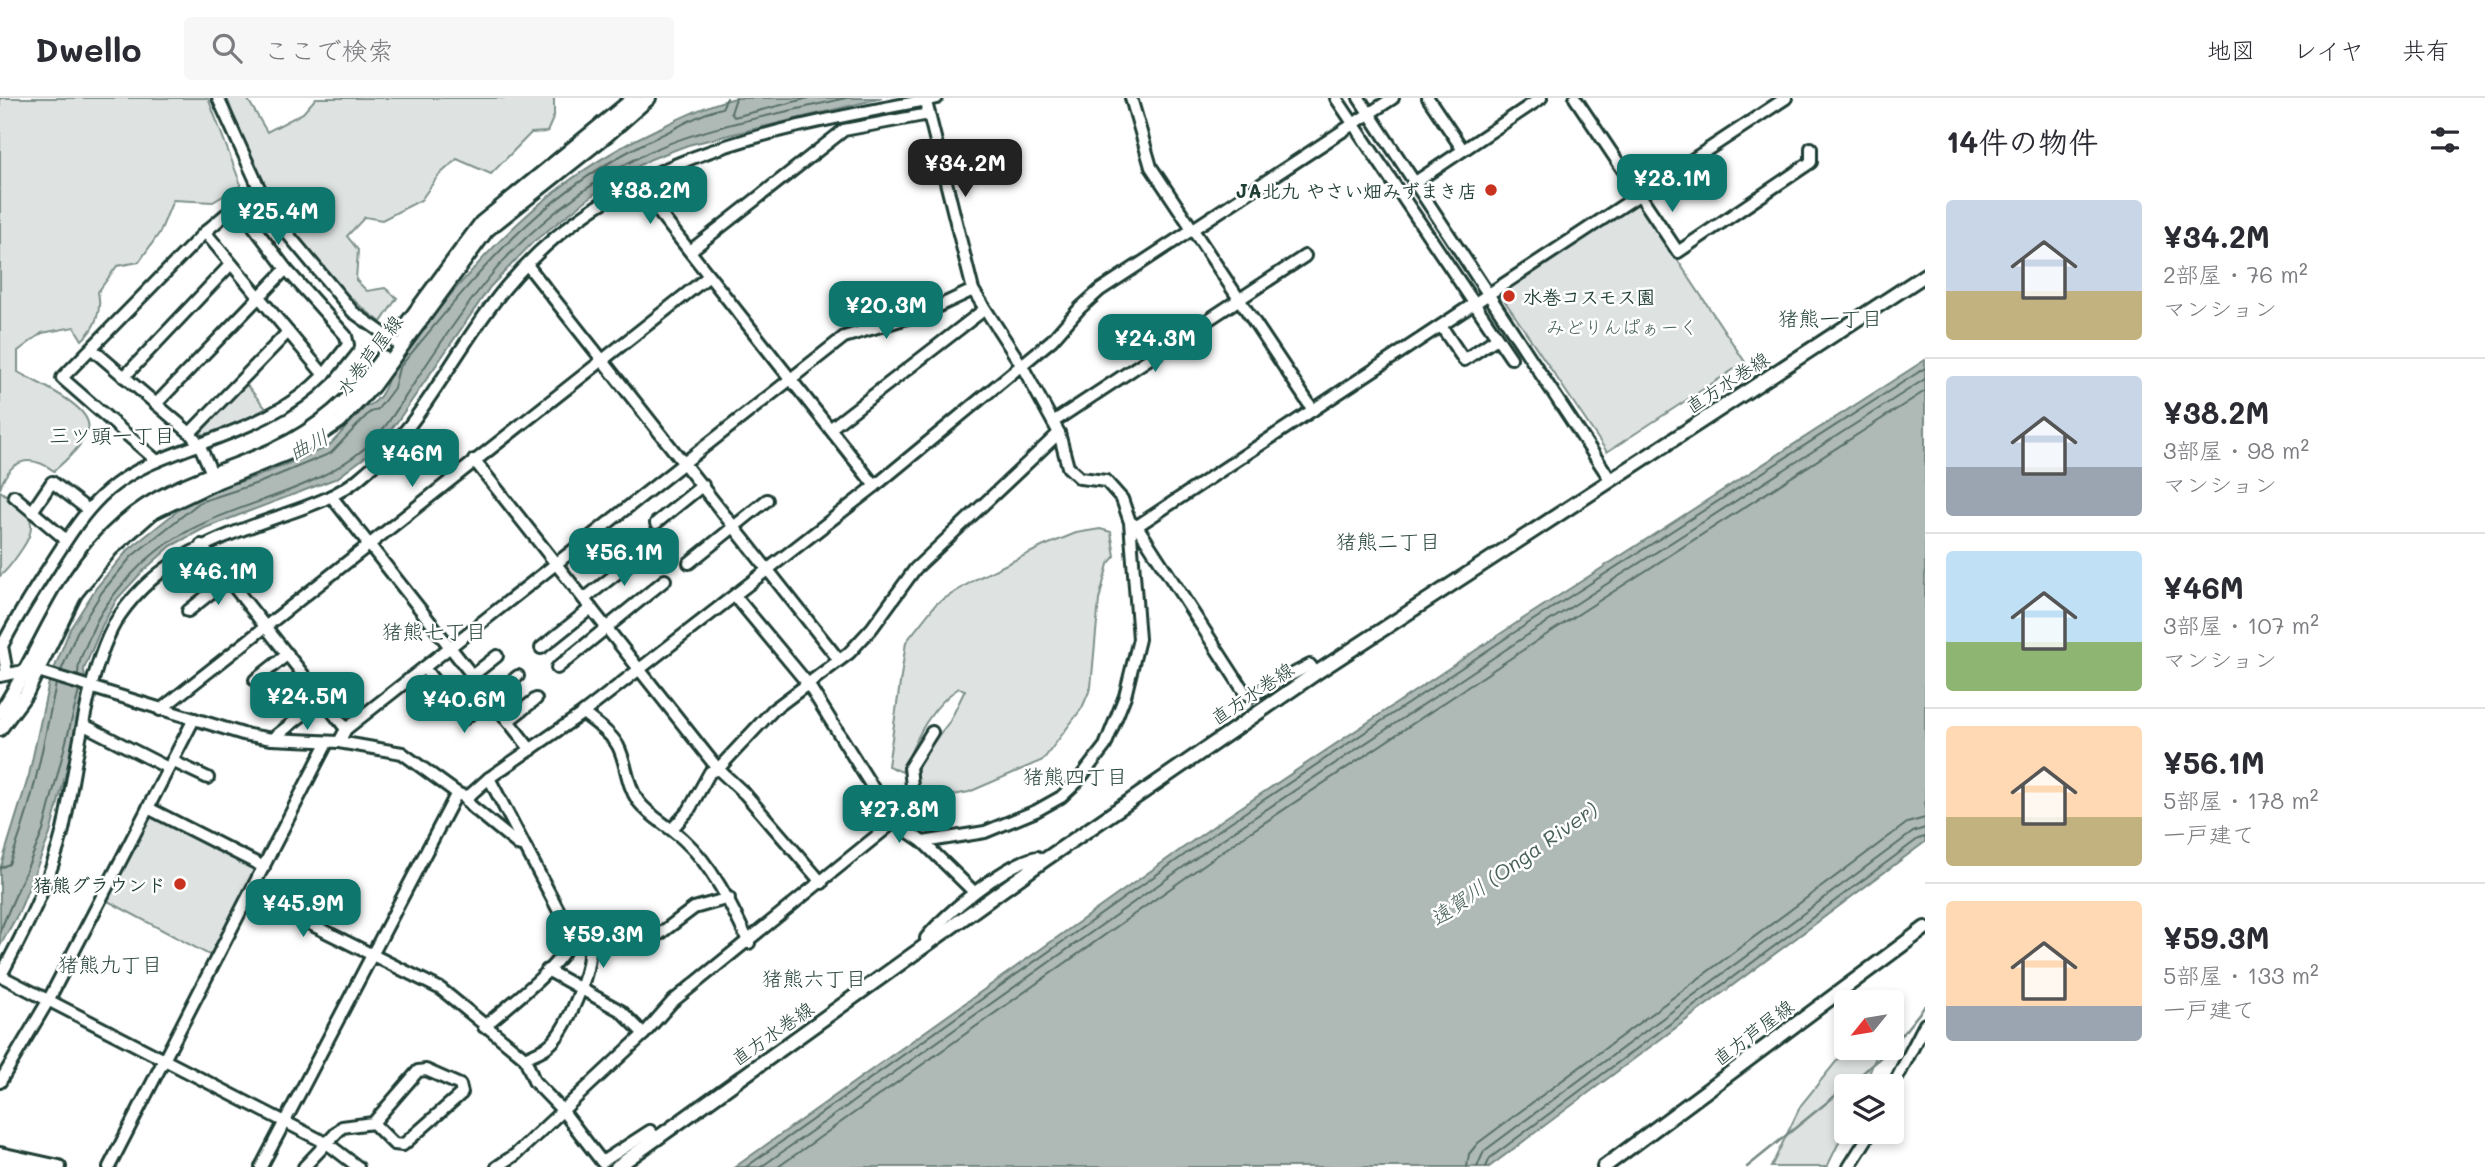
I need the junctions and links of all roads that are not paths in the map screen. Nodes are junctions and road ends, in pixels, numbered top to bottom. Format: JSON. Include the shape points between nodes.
{"nodes":[{"id":1,"x":218,"y":98,"type":"edge"},
{"id":2,"x":634,"y":98,"type":"edge"},
{"id":3,"x":649,"y":98,"type":"edge"},
{"id":4,"x":1131,"y":98,"type":"edge"},
{"id":5,"x":1336,"y":98,"type":"edge"},
{"id":6,"x":1359,"y":98,"type":"edge"},
{"id":7,"x":1393,"y":98,"type":"edge"},
{"id":8,"x":1428,"y":98,"type":"edge"},
{"id":9,"x":1541,"y":98,"type":"edge"},
{"id":10,"x":1575,"y":98,"type":"edge"},
{"id":11,"x":1786,"y":98,"type":"edge"},
{"id":12,"x":929,"y":99,"type":"edge"},
{"id":13,"x":929,"y":114,"type":"junction"},
{"id":14,"x":1370,"y":114,"type":"junction"},
{"id":15,"x":1354,"y":124,"type":"junction"},
{"id":16,"x":1811,"y":148,"type":"dead end"},
{"id":17,"x":1463,"y":150,"type":"junction"},
{"id":18,"x":635,"y":182,"type":"junction"},
{"id":19,"x":1414,"y":183,"type":"junction"},
{"id":20,"x":257,"y":188,"type":"junction"},
{"id":21,"x":1640,"y":194,"type":"junction"},
{"id":22,"x":236,"y":203,"type":"junction"},
{"id":23,"x":1194,"y":230,"type":"junction"},
{"id":24,"x":205,"y":232,"type":"junction"},
{"id":25,"x":690,"y":251,"type":"junction"},
{"id":26,"x":1305,"y":256,"type":"dead end"},
{"id":27,"x":231,"y":264,"type":"junction"},
{"id":28,"x":528,"y":266,"type":"junction"},
{"id":29,"x":286,"y":269,"type":"junction"},
{"id":30,"x":1925,"y":275,"type":"edge"},
{"id":31,"x":709,"y":276,"type":"junction"},
{"id":32,"x":973,"y":290,"type":"junction"},
{"id":33,"x":1488,"y":295,"type":"junction"},
{"id":34,"x":259,"y":298,"type":"junction"},
{"id":35,"x":1240,"y":299,"type":"junction"},
{"id":36,"x":1474,"y":304,"type":"junction"},
{"id":37,"x":985,"y":309,"type":"junction"},
{"id":38,"x":1441,"y":326,"type":"junction"},
{"id":39,"x":288,"y":332,"type":"junction"},
{"id":40,"x":1497,"y":338,"type":"junction"},
{"id":41,"x":397,"y":344,"type":"junction"},
{"id":42,"x":92,"y":349,"type":"junction"},
{"id":43,"x":1511,"y":358,"type":"dead end"},
{"id":44,"x":604,"y":360,"type":"junction"},
{"id":45,"x":1022,"y":366,"type":"junction"},
{"id":46,"x":324,"y":375,"type":"junction"},
{"id":47,"x":124,"y":377,"type":"junction"},
{"id":48,"x":791,"y":378,"type":"junction"},
{"id":49,"x":156,"y":404,"type":"junction"},
{"id":50,"x":1313,"y":410,"type":"junction"},
{"id":51,"x":1053,"y":422,"type":"junction"},
{"id":52,"x":831,"y":428,"type":"junction"},
{"id":53,"x":190,"y":433,"type":"junction"},
{"id":54,"x":1059,"y":433,"type":"junction"},
{"id":55,"x":199,"y":444,"type":"junction"},
{"id":56,"x":474,"y":460,"type":"junction"},
{"id":57,"x":157,"y":461,"type":"junction"},
{"id":58,"x":684,"y":462,"type":"junction"},
{"id":59,"x":214,"y":477,"type":"junction"},
{"id":60,"x":1610,"y":479,"type":"junction"},
{"id":61,"x":703,"y":485,"type":"junction"},
{"id":62,"x":875,"y":486,"type":"junction"},
{"id":63,"x":14,"y":496,"type":"dead end"},
{"id":64,"x":331,"y":496,"type":"junction"},
{"id":65,"x":767,"y":500,"type":"dead end"},
{"id":66,"x":87,"y":509,"type":"junction"},
{"id":67,"x":33,"y":510,"type":"junction"},
{"id":68,"x":656,"y":523,"type":"dead end"},
{"id":69,"x":1133,"y":524,"type":"junction"},
{"id":70,"x":735,"y":526,"type":"junction"},
{"id":71,"x":65,"y":539,"type":"junction"},
{"id":72,"x":369,"y":543,"type":"junction"},
{"id":73,"x":201,"y":545,"type":"junction"},
{"id":74,"x":644,"y":552,"type":"dead end"},
{"id":75,"x":689,"y":563,"type":"dead end"},
{"id":76,"x":556,"y":564,"type":"junction"},
{"id":77,"x":768,"y":570,"type":"junction"},
{"id":78,"x":229,"y":579,"type":"junction"},
{"id":79,"x":665,"y":580,"type":"dead end"},
{"id":80,"x":735,"y":596,"type":"junction"},
{"id":81,"x":588,"y":604,"type":"junction"},
{"id":82,"x":188,"y":611,"type":"dead end"},
{"id":83,"x":265,"y":626,"type":"junction"},
{"id":84,"x":607,"y":628,"type":"junction"},
{"id":85,"x":4,"y":629,"type":"edge"},
{"id":86,"x":450,"y":647,"type":"junction"},
{"id":87,"x":541,"y":648,"type":"dead end"},
{"id":88,"x":288,"y":654,"type":"junction"},
{"id":89,"x":497,"y":656,"type":"dead end"},
{"id":90,"x":839,"y":660,"type":"junction"},
{"id":91,"x":424,"y":668,"type":"junction"},
{"id":92,"x":557,"y":668,"type":"dead end"},
{"id":93,"x":640,"y":670,"type":"junction"},
{"id":94,"x":38,"y":672,"type":"junction"},
{"id":95,"x":1316,"y":673,"type":"junction"},
{"id":96,"x":4,"y":675,"type":"edge"},
{"id":97,"x":472,"y":675,"type":"junction"},
{"id":98,"x":518,"y":676,"type":"dead end"},
{"id":99,"x":255,"y":680,"type":"dead end"},
{"id":100,"x":808,"y":684,"type":"junction"},
{"id":101,"x":91,"y":688,"type":"junction"},
{"id":102,"x":491,"y":698,"type":"junction"},
{"id":103,"x":323,"y":699,"type":"junction"},
{"id":104,"x":536,"y":699,"type":"dead end"},
{"id":105,"x":160,"y":710,"type":"junction"},
{"id":106,"x":0,"y":713,"type":"edge"},
{"id":107,"x":583,"y":713,"type":"junction"},
{"id":108,"x":194,"y":719,"type":"junction"},
{"id":109,"x":508,"y":721,"type":"junction"},
{"id":110,"x":84,"y":725,"type":"junction"},
{"id":111,"x":0,"y":729,"type":"edge"},
{"id":112,"x":346,"y":729,"type":"junction"},
{"id":113,"x":932,"y":732,"type":"dead end"},
{"id":114,"x":272,"y":739,"type":"junction"},
{"id":115,"x":339,"y":742,"type":"junction"},
{"id":116,"x":327,"y":743,"type":"junction"},
{"id":117,"x":531,"y":750,"type":"junction"},
{"id":118,"x":170,"y":764,"type":"junction"},
{"id":119,"x":718,"y":769,"type":"junction"},
{"id":120,"x":208,"y":778,"type":"dead end"},
{"id":121,"x":488,"y":778,"type":"junction"},
{"id":122,"x":460,"y":794,"type":"junction"},
{"id":123,"x":148,"y":808,"type":"junction"},
{"id":124,"x":507,"y":814,"type":"junction"},
{"id":125,"x":894,"y":822,"type":"junction"},
{"id":126,"x":495,"y":826,"type":"junction"},
{"id":127,"x":672,"y":829,"type":"junction"},
{"id":128,"x":923,"y":842,"type":"junction"},
{"id":129,"x":525,"y":850,"type":"junction"},
{"id":130,"x":1043,"y":861,"type":"junction"},
{"id":131,"x":264,"y":867,"type":"junction"},
{"id":132,"x":822,"y":883,"type":"junction"},
{"id":133,"x":974,"y":892,"type":"junction"},
{"id":134,"x":250,"y":894,"type":"junction"},
{"id":135,"x":729,"y":898,"type":"junction"},
{"id":136,"x":1925,"y":928,"type":"edge"},
{"id":137,"x":572,"y":936,"type":"junction"},
{"id":138,"x":748,"y":943,"type":"junction"},
{"id":139,"x":927,"y":946,"type":"junction"},
{"id":140,"x":589,"y":949,"type":"junction"},
{"id":141,"x":371,"y":957,"type":"junction"},
{"id":142,"x":547,"y":970,"type":"junction"},
{"id":143,"x":0,"y":976,"type":"edge"},
{"id":144,"x":580,"y":987,"type":"junction"},
{"id":145,"x":48,"y":1001,"type":"junction"},
{"id":146,"x":1925,"y":1024,"type":"edge"},
{"id":147,"x":484,"y":1027,"type":"junction"},
{"id":148,"x":644,"y":1034,"type":"junction"},
{"id":149,"x":524,"y":1058,"type":"junction"},
{"id":150,"x":163,"y":1062,"type":"junction"},
{"id":151,"x":1899,"y":1074,"type":"edge"},
{"id":152,"x":0,"y":1082,"type":"edge"},
{"id":153,"x":562,"y":1110,"type":"junction"},
{"id":154,"x":284,"y":1122,"type":"junction"},
{"id":155,"x":373,"y":1123,"type":"junction"},
{"id":156,"x":657,"y":1139,"type":"junction"},
{"id":157,"x":328,"y":1144,"type":"junction"},
{"id":158,"x":1863,"y":1144,"type":"edge"},
{"id":159,"x":0,"y":1154,"type":"edge"},
{"id":160,"x":0,"y":1163,"type":"edge"},
{"id":161,"x":24,"y":1167,"type":"edge"},
{"id":162,"x":59,"y":1167,"type":"edge"},
{"id":163,"x":109,"y":1167,"type":"edge"},
{"id":164,"x":261,"y":1167,"type":"edge"},
{"id":165,"x":303,"y":1167,"type":"edge"},
{"id":166,"x":358,"y":1167,"type":"edge"},
{"id":167,"x":497,"y":1167,"type":"edge"},
{"id":168,"x":617,"y":1167,"type":"edge"},
{"id":169,"x":1604,"y":1167,"type":"edge"},
{"id":170,"x":1849,"y":1167,"type":"edge"}],
"edges":[{"from":1,"to":20,"type":"street"},
{"from":2,"to":41,"type":"main road","name":"水巻芦屋線","via":[[481,223]]},
{"from":3,"to":41,"type":"main road","name":"水巻芦屋線","via":[[487,230]]},
{"from":4,"to":23,"type":"street","via":[[1151,167]]},
{"from":5,"to":15,"type":"street"},
{"from":6,"to":14,"type":"street"},
{"from":7,"to":14,"type":"street"},
{"from":8,"to":17,"type":"street"},
{"from":9,"to":17,"type":"street"},
{"from":10,"to":21,"type":"street"},
{"from":11,"to":21,"type":"street"},
{"from":12,"to":13,"type":"street"},
{"from":12,"to":18,"type":"street","via":[[836,116],[700,153]]},
{"from":13,"to":25,"type":"street","via":[[844,130]]},
{"from":13,"to":32,"type":"street"},
{"from":14,"to":15,"type":"street"},
{"from":14,"to":19,"type":"street"},
{"from":15,"to":23,"type":"street"},
{"from":15,"to":36,"type":"street"},
{"from":16,"to":21,"type":"street","via":[[1811,162],[1678,252]]},
{"from":17,"to":19,"type":"street"},
{"from":18,"to":25,"type":"street"},
{"from":18,"to":28,"type":"street","via":[[569,226]]},
{"from":19,"to":33,"type":"street"},
{"from":20,"to":22,"type":"street"},
{"from":20,"to":41,"type":"street","via":[[271,214],[353,312]]},
{"from":21,"to":33,"type":"street"},
{"from":22,"to":24,"type":"street"},
{"from":22,"to":29,"type":"street"},
{"from":23,"to":35,"type":"street"},
{"from":23,"to":45,"type":"street","via":[[1100,290]]},
{"from":24,"to":27,"type":"street"},
{"from":24,"to":42,"type":"street"},
{"from":25,"to":31,"type":"street"},
{"from":26,"to":35,"type":"street"},
{"from":27,"to":34,"type":"street"},
{"from":27,"to":47,"type":"street"},
{"from":28,"to":44,"type":"street"},
{"from":28,"to":64,"type":"street","via":[[506,286],[394,446],[355,482]]},
{"from":29,"to":34,"type":"street"},
{"from":29,"to":46,"type":"street","via":[[346,335],[348,345]]},
{"from":30,"to":60,"type":"main road","name":"直方水巻線"},
{"from":31,"to":44,"type":"street"},
{"from":31,"to":48,"type":"street"},
{"from":32,"to":37,"type":"street"},
{"from":32,"to":48,"type":"street","via":[[924,313],[845,337]]},
{"from":33,"to":36,"type":"street"},
{"from":33,"to":60,"type":"street"},
{"from":34,"to":39,"type":"street"},
{"from":34,"to":49,"type":"street"},
{"from":35,"to":50,"type":"street"},
{"from":35,"to":51,"type":"street"},
{"from":36,"to":38,"type":"street"},
{"from":36,"to":40,"type":"street"},
{"from":37,"to":45,"type":"street"},
{"from":37,"to":52,"type":"street"},
{"from":38,"to":40,"type":"street","via":[[1465,360]]},
{"from":38,"to":50,"type":"street"},
{"from":39,"to":46,"type":"street"},
{"from":39,"to":53,"type":"street"},
{"from":40,"to":43,"type":"street"},
{"from":41,"to":59,"type":"main road","name":"水巻芦屋線","via":[[366,394],[340,421],[298,449]]},
{"from":42,"to":47,"type":"street"},
{"from":42,"to":57,"type":"street","via":[[62,378]]},
{"from":44,"to":56,"type":"street"},
{"from":44,"to":58,"type":"street"},
{"from":45,"to":51,"type":"street"},
{"from":45,"to":62,"type":"street"},
{"from":46,"to":55,"type":"street","via":[[307,393],[270,416]]},
{"from":47,"to":49,"type":"street"},
{"from":48,"to":52,"type":"street"},
{"from":48,"to":58,"type":"street"},
{"from":49,"to":53,"type":"street"},
{"from":50,"to":69,"type":"street"},
{"from":51,"to":54,"type":"street"},
{"from":52,"to":62,"type":"street"},
{"from":53,"to":55,"type":"street"},
{"from":54,"to":69,"type":"street","via":[[1068,467],[1080,478],[1114,486]]},
{"from":54,"to":90,"type":"street","via":[[915,569],[872,628]]},
{"from":55,"to":57,"type":"street"},
{"from":55,"to":59,"type":"street"},
{"from":56,"to":72,"type":"street"},
{"from":56,"to":76,"type":"street"},
{"from":57,"to":66,"type":"street","via":[[138,469]]},
{"from":58,"to":61,"type":"street"},
{"from":58,"to":76,"type":"street"},
{"from":59,"to":94,"type":"main road","name":"水巻芦屋線","via":[[153,512],[111,549],[75,594]]},
{"from":60,"to":95,"type":"main road","name":"直方水巻線"},
{"from":61,"to":68,"type":"street"},
{"from":61,"to":70,"type":"street"},
{"from":62,"to":77,"type":"street"},
{"from":63,"to":67,"type":"street"},
{"from":64,"to":72,"type":"street"},
{"from":64,"to":73,"type":"street"},
{"from":65,"to":70,"type":"street"},
{"from":66,"to":67,"type":"street","via":[[52,482]]},
{"from":66,"to":71,"type":"street"},
{"from":67,"to":71,"type":"street"},
{"from":69,"to":95,"type":"street","via":[[1245,693],[1251,696],[1310,666]]},
{"from":69,"to":128,"type":"street","via":[[1139,639],[1125,696],[1105,746],[1077,782],[1036,811],[985,832]]},
{"from":70,"to":75,"type":"street"},
{"from":70,"to":77,"type":"street"},
{"from":71,"to":85,"type":"street"},
{"from":72,"to":83,"type":"street"},
{"from":72,"to":86,"type":"street"},
{"from":73,"to":78,"type":"street"},
{"from":73,"to":101,"type":"street","via":[[166,567],[132,599],[118,618]]},
{"from":74,"to":81,"type":"street"},
{"from":76,"to":81,"type":"street"},
{"from":76,"to":86,"type":"street"},
{"from":77,"to":80,"type":"street"},
{"from":77,"to":90,"type":"street"},
{"from":78,"to":82,"type":"street"},
{"from":78,"to":83,"type":"street"},
{"from":79,"to":84,"type":"street"},
{"from":80,"to":93,"type":"street"},
{"from":80,"to":100,"type":"street"},
{"from":81,"to":84,"type":"street"},
{"from":81,"to":87,"type":"street"},
{"from":83,"to":88,"type":"street"},
{"from":83,"to":105,"type":"street"},
{"from":84,"to":92,"type":"street"},
{"from":84,"to":93,"type":"street"},
{"from":85,"to":96,"type":"street"},
{"from":86,"to":91,"type":"street"},
{"from":86,"to":97,"type":"street"},
{"from":88,"to":99,"type":"street"},
{"from":88,"to":103,"type":"street"},
{"from":89,"to":97,"type":"street"},
{"from":90,"to":100,"type":"street"},
{"from":91,"to":102,"type":"street","via":[[464,719]]},
{"from":91,"to":112,"type":"street"},
{"from":93,"to":107,"type":"street"},
{"from":93,"to":119,"type":"street"},
{"from":94,"to":96,"type":"street"},
{"from":94,"to":101,"type":"street"},
{"from":94,"to":106,"type":"main road","name":"水巻芦屋線"},
{"from":94,"to":111,"type":"main road","name":"水巻芦屋線"},
{"from":95,"to":130,"type":"main road","name":"直方水巻線"},
{"from":97,"to":102,"type":"street"},
{"from":98,"to":102,"type":"street"},
{"from":100,"to":119,"type":"street","via":[[772,710]]},
{"from":100,"to":125,"type":"street"},
{"from":101,"to":105,"type":"street"},
{"from":101,"to":110,"type":"street"},
{"from":102,"to":109,"type":"street"},
{"from":103,"to":112,"type":"street"},
{"from":103,"to":114,"type":"street"},
{"from":104,"to":109,"type":"street"},
{"from":105,"to":108,"type":"street"},
{"from":107,"to":117,"type":"street"},
{"from":107,"to":127,"type":"street","via":[[620,749],[636,799]]},
{"from":108,"to":114,"type":"street"},
{"from":108,"to":118,"type":"street"},
{"from":109,"to":117,"type":"street"},
{"from":110,"to":118,"type":"street"},
{"from":110,"to":143,"type":"street","via":[[51,871]]},
{"from":112,"to":115,"type":"street"},
{"from":113,"to":125,"type":"street","via":[[910,767],[913,796]]},
{"from":114,"to":116,"type":"street"},
{"from":115,"to":116,"type":"street"},
{"from":115,"to":122,"type":"street","via":[[402,752]]},
{"from":116,"to":131,"type":"street"},
{"from":117,"to":121,"type":"street"},
{"from":118,"to":120,"type":"street"},
{"from":118,"to":123,"type":"street"},
{"from":119,"to":127,"type":"street","via":[[710,772],[689,810]]},
{"from":119,"to":132,"type":"street","via":[[746,794]]},
{"from":121,"to":122,"type":"street","via":[[470,795]]},
{"from":121,"to":124,"type":"street"},
{"from":122,"to":126,"type":"street"},
{"from":122,"to":141,"type":"street"},
{"from":123,"to":131,"type":"street"},
{"from":123,"to":145,"type":"street"},
{"from":124,"to":126,"type":"street"},
{"from":124,"to":129,"type":"street"},
{"from":125,"to":128,"type":"street"},
{"from":125,"to":132,"type":"street"},
{"from":126,"to":129,"type":"street"},
{"from":127,"to":135,"type":"street"},
{"from":128,"to":133,"type":"street"},
{"from":129,"to":137,"type":"street"},
{"from":130,"to":133,"type":"street","via":[[1037,857],[1024,860]]},
{"from":130,"to":139,"type":"main road","name":"直方水巻線"},
{"from":131,"to":134,"type":"street"},
{"from":132,"to":138,"type":"street"},
{"from":133,"to":139,"type":"street","via":[[934,928],[926,938]]},
{"from":134,"to":141,"type":"street"},
{"from":134,"to":150,"type":"street"},
{"from":135,"to":138,"type":"street"},
{"from":135,"to":140,"type":"street","via":[[694,908],[653,939]]},
{"from":136,"to":169,"type":"main road","name":"直方芦屋線"},
{"from":137,"to":140,"type":"street"},
{"from":137,"to":142,"type":"street"},
{"from":138,"to":148,"type":"street","via":[[672,1002]]},
{"from":139,"to":156,"type":"main road","name":"直方水巻線"},
{"from":140,"to":144,"type":"street","via":[[590,960]]},
{"from":141,"to":147,"type":"street","via":[[441,989]]},
{"from":141,"to":154,"type":"street"},
{"from":142,"to":144,"type":"street"},
{"from":142,"to":147,"type":"street"},
{"from":143,"to":145,"type":"street"},
{"from":144,"to":148,"type":"street","via":[[621,1011]]},
{"from":144,"to":149,"type":"street","via":[[550,1045]]},
{"from":145,"to":150,"type":"street"},
{"from":145,"to":152,"type":"street"},
{"from":146,"to":151,"type":"street"},
{"from":147,"to":149,"type":"street"},
{"from":148,"to":153,"type":"street"},
{"from":149,"to":153,"type":"street","via":[[534,1081]]},
{"from":150,"to":154,"type":"street"},
{"from":150,"to":163,"type":"street"},
{"from":153,"to":156,"type":"street","via":[[602,1162],[650,1131]]},
{"from":153,"to":167,"type":"street"},
{"from":154,"to":157,"type":"street"},
{"from":154,"to":164,"type":"street"},
{"from":155,"to":155,"type":"street","via":[[418,1071],[460,1084],[462,1093],[403,1145],[394,1144]]},
{"from":155,"to":157,"type":"street","via":[[342,1127]]},
{"from":156,"to":168,"type":"main road","name":"直方水巻線"},
{"from":157,"to":165,"type":"street"},
{"from":157,"to":166,"type":"street"},
{"from":158,"to":170,"type":"street"},
{"from":159,"to":162,"type":"main road"},
{"from":160,"to":161,"type":"main road"}]}
